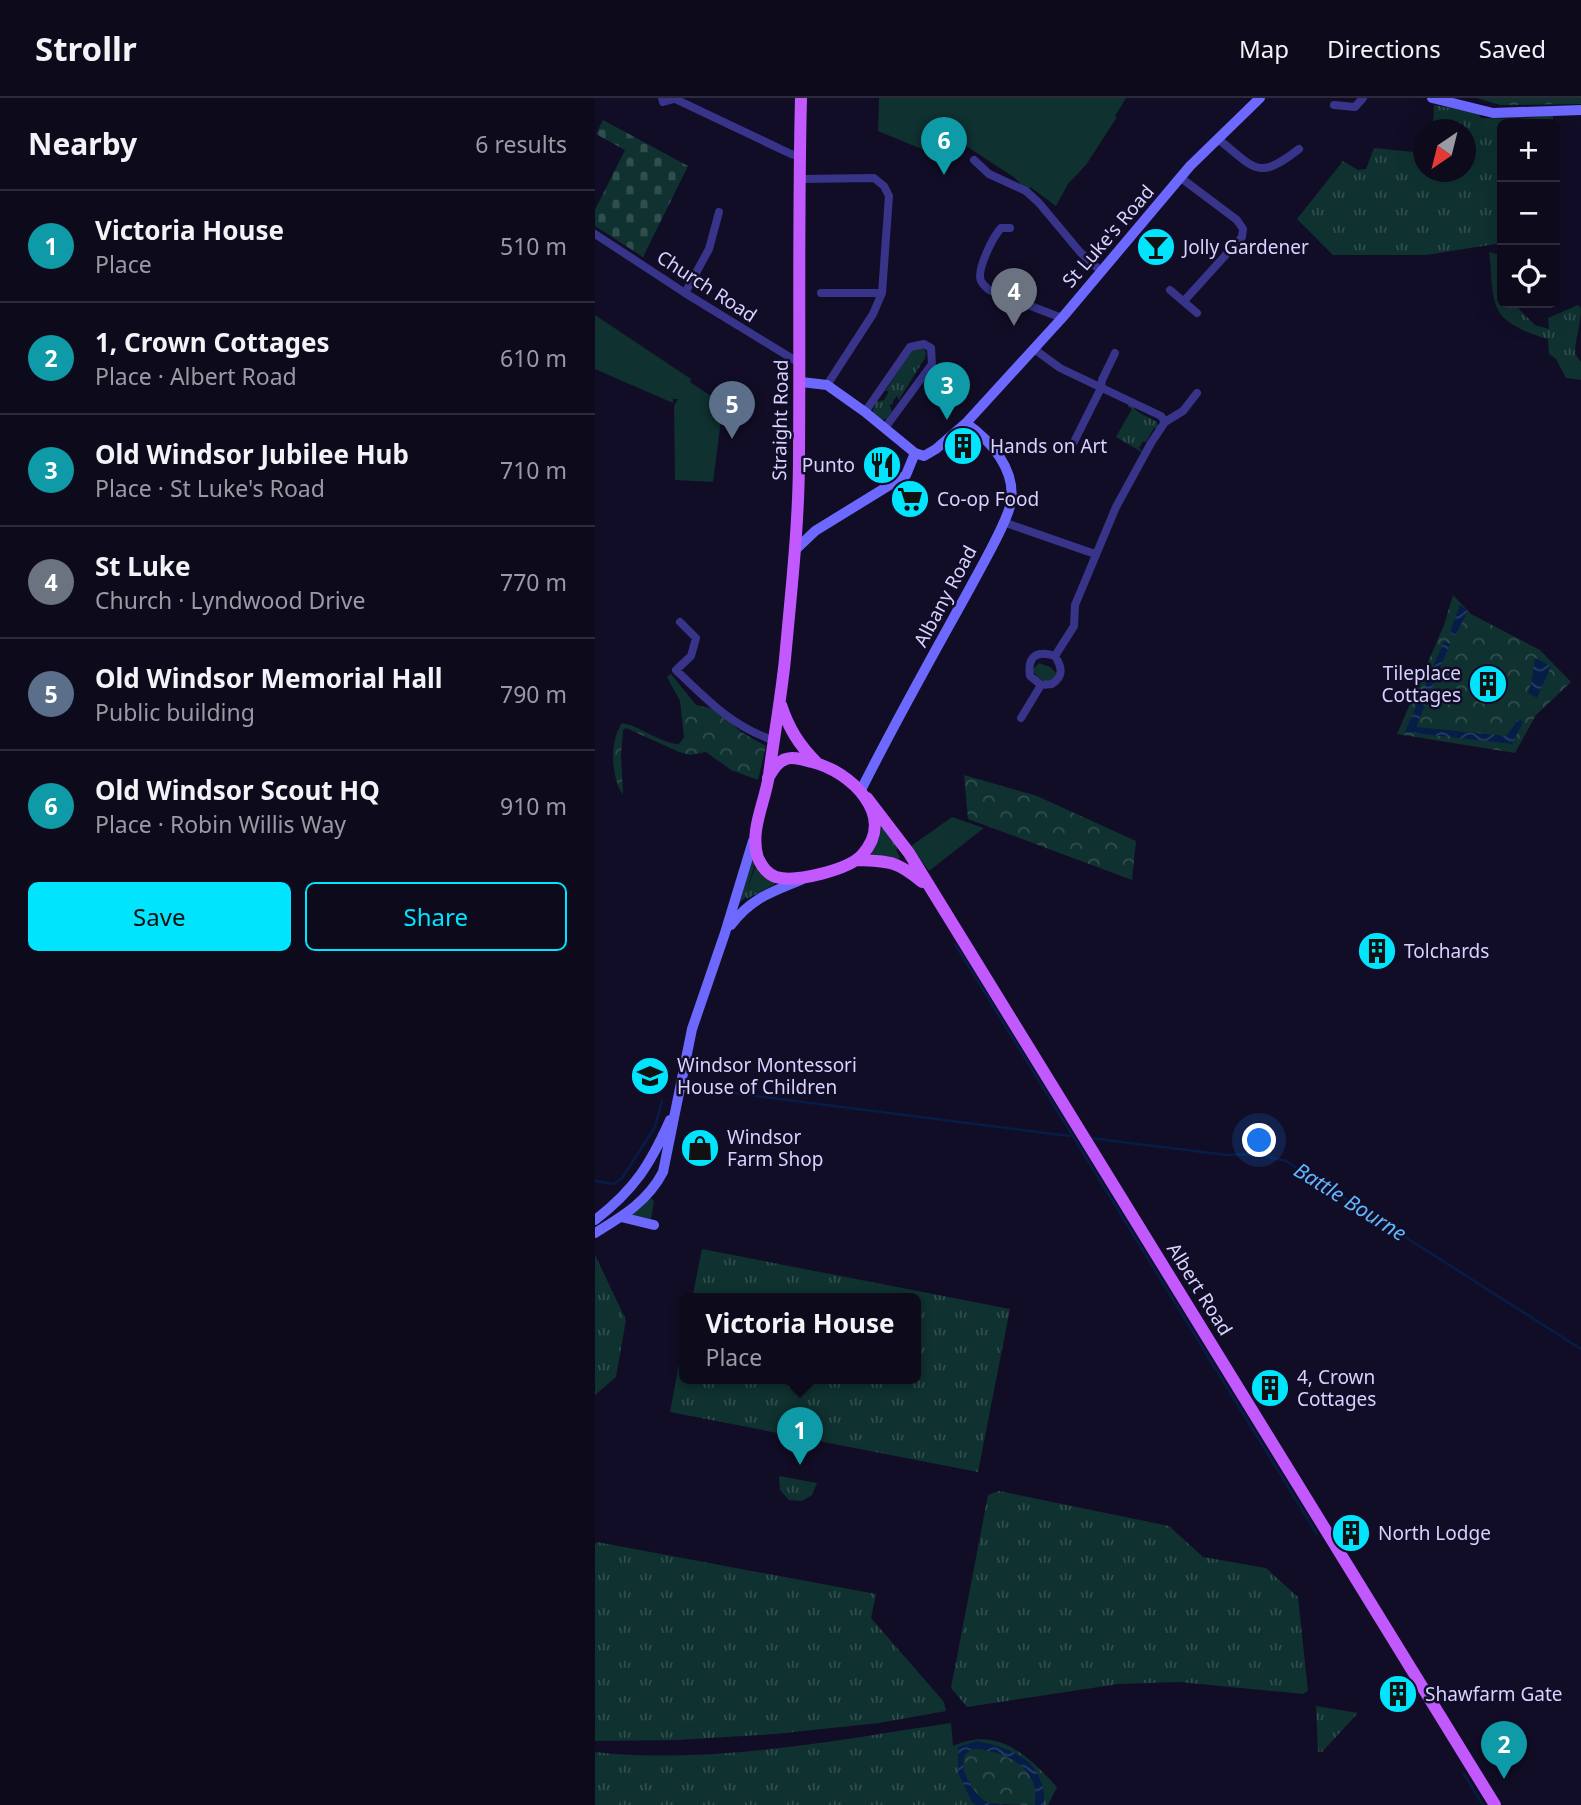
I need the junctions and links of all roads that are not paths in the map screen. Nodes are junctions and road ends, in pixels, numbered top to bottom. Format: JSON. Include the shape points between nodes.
{"nodes":[{"id":1,"x":662,"y":98,"type":"edge"},
{"id":2,"x":801,"y":98,"type":"edge"},
{"id":3,"x":1260,"y":98,"type":"edge"},
{"id":4,"x":1363,"y":98,"type":"edge"},
{"id":5,"x":1432,"y":98,"type":"edge"},
{"id":6,"x":673,"y":99,"type":"edge"},
{"id":7,"x":1334,"y":104,"type":"dead end"},
{"id":8,"x":1581,"y":110,"type":"edge"},
{"id":9,"x":1218,"y":139,"type":"junction"},
{"id":10,"x":1299,"y":149,"type":"dead end"},
{"id":11,"x":800,"y":156,"type":"junction"},
{"id":12,"x":974,"y":160,"type":"dead end"},
{"id":13,"x":1181,"y":178,"type":"junction"},
{"id":14,"x":801,"y":179,"type":"junction"},
{"id":15,"x":719,"y":212,"type":"dead end"},
{"id":16,"x":1010,"y":229,"type":"dead end"},
{"id":17,"x":595,"y":234,"type":"edge"},
{"id":18,"x":1101,"y":271,"type":"junction"},
{"id":19,"x":1170,"y":290,"type":"dead end"},
{"id":20,"x":685,"y":293,"type":"junction"},
{"id":21,"x":821,"y":293,"type":"dead end"},
{"id":22,"x":882,"y":293,"type":"junction"},
{"id":23,"x":1184,"y":301,"type":"junction"},
{"id":24,"x":1197,"y":313,"type":"dead end"},
{"id":25,"x":1062,"y":318,"type":"junction"},
{"id":26,"x":1034,"y":349,"type":"junction"},
{"id":27,"x":1115,"y":353,"type":"dead end"},
{"id":28,"x":801,"y":364,"type":"junction"},
{"id":29,"x":801,"y":382,"type":"junction"},
{"id":30,"x":827,"y":385,"type":"junction"},
{"id":31,"x":1101,"y":388,"type":"junction"},
{"id":32,"x":1197,"y":393,"type":"dead end"},
{"id":33,"x":865,"y":412,"type":"junction"},
{"id":34,"x":1165,"y":422,"type":"junction"},
{"id":35,"x":966,"y":423,"type":"junction"},
{"id":36,"x":885,"y":428,"type":"junction"},
{"id":37,"x":1074,"y":442,"type":"dead end"},
{"id":38,"x":920,"y":454,"type":"junction"},
{"id":39,"x":1003,"y":522,"type":"junction"},
{"id":40,"x":795,"y":550,"type":"junction"},
{"id":41,"x":1095,"y":554,"type":"junction"},
{"id":42,"x":680,"y":622,"type":"dead end"},
{"id":43,"x":1055,"y":656,"type":"junction"},
{"id":44,"x":1041,"y":685,"type":"junction"},
{"id":45,"x":781,"y":705,"type":"junction"},
{"id":46,"x":1021,"y":718,"type":"dead end"},
{"id":47,"x":773,"y":740,"type":"junction"},
{"id":48,"x":818,"y":764,"type":"junction"},
{"id":49,"x":768,"y":778,"type":"junction"},
{"id":50,"x":864,"y":794,"type":"junction"},
{"id":51,"x":753,"y":841,"type":"junction"},
{"id":52,"x":856,"y":860,"type":"junction"},
{"id":53,"x":807,"y":877,"type":"junction"},
{"id":54,"x":930,"y":889,"type":"junction"},
{"id":55,"x":725,"y":933,"type":"junction"},
{"id":56,"x":675,"y":1108,"type":"junction"},
{"id":57,"x":637,"y":1182,"type":"junction"},
{"id":58,"x":654,"y":1190,"type":"junction"},
{"id":59,"x":621,"y":1217,"type":"junction"},
{"id":60,"x":595,"y":1220,"type":"edge"},
{"id":61,"x":653,"y":1225,"type":"dead end"},
{"id":62,"x":595,"y":1233,"type":"edge"},
{"id":63,"x":1495,"y":1805,"type":"edge"}],
"edges":[{"from":1,"to":6,"type":"street","via":[[663,102]]},
{"from":2,"to":11,"type":"main road","name":"Straight Road"},
{"from":3,"to":9,"type":"main road","name":"St Luke's Road"},
{"from":4,"to":7,"type":"street","via":[[1355,107]]},
{"from":5,"to":8,"type":"main road","via":[[1493,113]]},
{"from":6,"to":11,"type":"street"},
{"from":9,"to":10,"type":"street","via":[[1258,169],[1270,169]]},
{"from":9,"to":13,"type":"main road","name":"St Luke's Road"},
{"from":11,"to":14,"type":"main road","name":"Straight Road"},
{"from":12,"to":18,"type":"street","via":[[989,174],[1033,197]]},
{"from":13,"to":18,"type":"main road","name":"St Luke's Road"},
{"from":13,"to":23,"type":"street","via":[[1243,229],[1242,236]]},
{"from":14,"to":22,"type":"street","via":[[874,178],[884,186],[888,196]]},
{"from":14,"to":28,"type":"main road","name":"Straight Road"},
{"from":15,"to":20,"type":"street","via":[[709,249]]},
{"from":16,"to":25,"type":"street","via":[[1001,228],[994,236],[979,272],[981,282],[989,290]]},
{"from":17,"to":20,"type":"street","name":"Church Road"},
{"from":18,"to":25,"type":"main road","name":"St Luke's Road"},
{"from":19,"to":23,"type":"street"},
{"from":20,"to":28,"type":"street","name":"Church Road"},
{"from":21,"to":22,"type":"street"},
{"from":22,"to":30,"type":"street"},
{"from":23,"to":24,"type":"street"},
{"from":25,"to":26,"type":"main road","name":"St Luke's Road"},
{"from":26,"to":31,"type":"street"},
{"from":26,"to":35,"type":"main road","name":"St Luke's Road"},
{"from":27,"to":31,"type":"street"},
{"from":28,"to":29,"type":"main road","name":"Straight Road"},
{"from":29,"to":30,"type":"main road"},
{"from":29,"to":40,"type":"main road","name":"Straight Road"},
{"from":30,"to":33,"type":"main road"},
{"from":31,"to":34,"type":"street"},
{"from":31,"to":37,"type":"street"},
{"from":32,"to":34,"type":"street","via":[[1183,411]]},
{"from":33,"to":36,"type":"main road"},
{"from":33,"to":36,"type":"street","via":[[910,347],[924,344],[931,348],[932,364]]},
{"from":34,"to":41,"type":"street"},
{"from":35,"to":38,"type":"main road","name":"St Luke's Road","via":[[936,449]]},
{"from":35,"to":39,"type":"main road","name":"Albany Road","via":[[997,451],[1006,471],[1011,504]]},
{"from":36,"to":38,"type":"main road"},
{"from":38,"to":40,"type":"main road","name":"St Luke's Road","via":[[906,475],[815,531]]},
{"from":39,"to":41,"type":"street"},
{"from":39,"to":50,"type":"main road","name":"Albany Road"},
{"from":40,"to":45,"type":"main road","name":"Straight Road"},
{"from":41,"to":43,"type":"street","via":[[1075,606],[1075,626]]},
{"from":42,"to":47,"type":"street","via":[[696,638],[691,656],[676,670],[722,714],[750,733]]},
{"from":43,"to":44,"type":"street","via":[[1062,667],[1060,676],[1052,684]]},
{"from":43,"to":44,"type":"street","via":[[1045,652],[1031,661],[1030,676]]},
{"from":44,"to":46,"type":"street"},
{"from":45,"to":47,"type":"main road","name":"Straight Road"},
{"from":45,"to":48,"type":"main road","via":[[788,728]]},
{"from":47,"to":49,"type":"main road","name":"Straight Road"},
{"from":48,"to":49,"type":"main road","via":[[788,758],[777,763]]},
{"from":48,"to":50,"type":"main road"},
{"from":49,"to":51,"type":"main road"},
{"from":50,"to":52,"type":"main road","via":[[874,827],[864,853]]},
{"from":50,"to":54,"type":"main road","name":"Albert Road"},
{"from":51,"to":53,"type":"main road","via":[[769,873],[780,878]]},
{"from":51,"to":55,"type":"main road"},
{"from":52,"to":53,"type":"main road"},
{"from":52,"to":54,"type":"main road","via":[[902,866]]},
{"from":53,"to":55,"type":"main road","via":[[759,897]]},
{"from":54,"to":63,"type":"main road","name":"Albert Road"},
{"from":55,"to":56,"type":"main road","via":[[692,1029]]},
{"from":56,"to":57,"type":"main road"},
{"from":56,"to":58,"type":"main road","via":[[667,1160]]},
{"from":57,"to":58,"type":"main road"},
{"from":57,"to":60,"type":"main road"},
{"from":58,"to":59,"type":"main road"},
{"from":59,"to":61,"type":"main road"},
{"from":59,"to":62,"type":"main road"}]}
